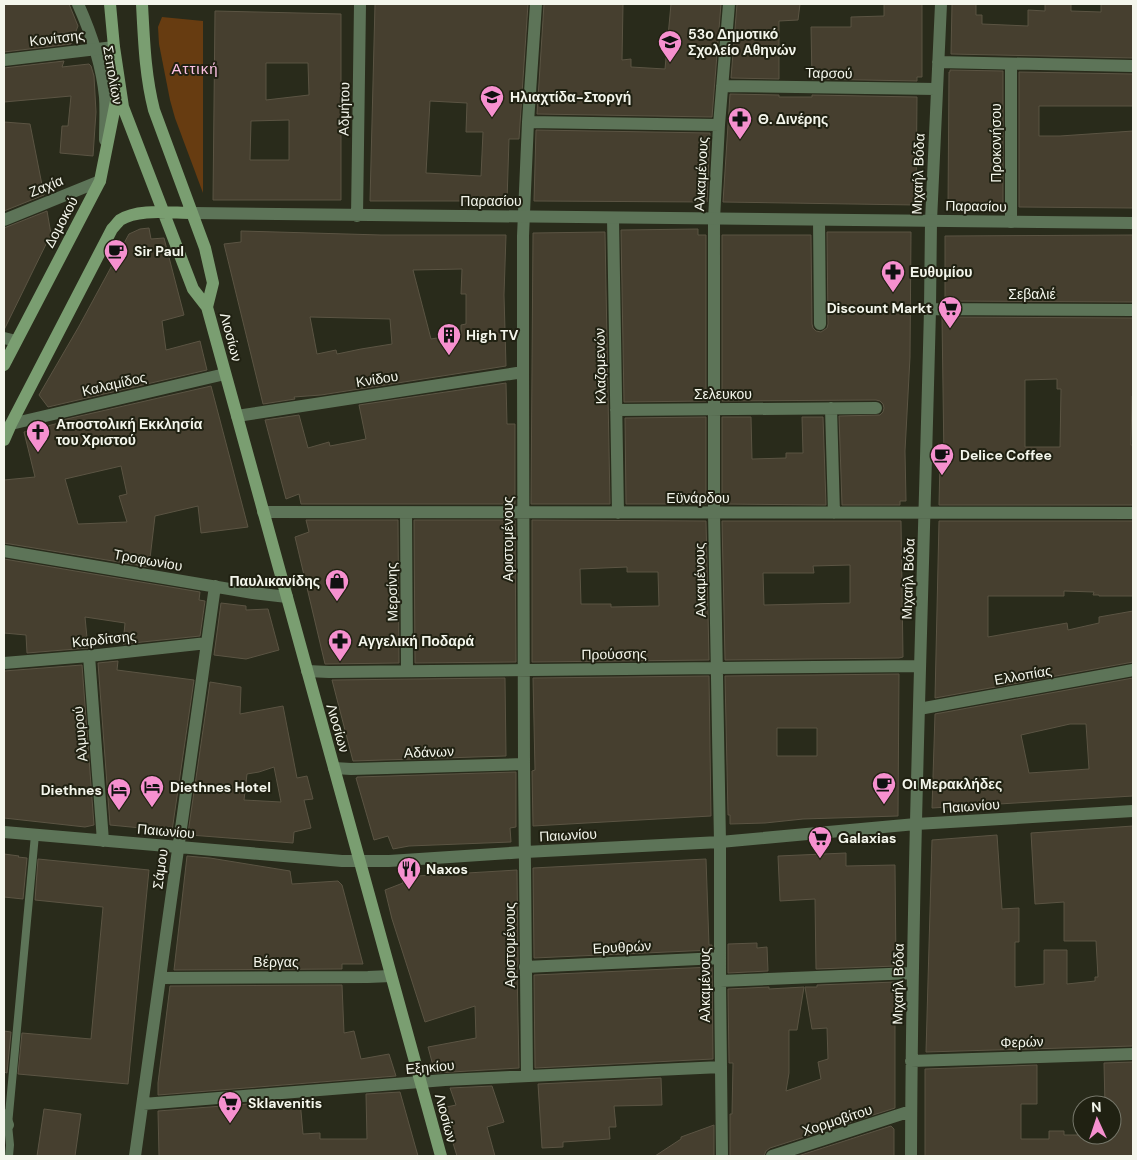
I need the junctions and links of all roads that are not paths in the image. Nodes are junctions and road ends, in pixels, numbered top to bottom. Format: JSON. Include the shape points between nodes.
{"nodes":[{"id":1,"x":78,"y":4,"type":"edge"},
{"id":2,"x":110,"y":4,"type":"edge"},
{"id":3,"x":142,"y":4,"type":"edge"},
{"id":4,"x":360,"y":4,"type":"edge"},
{"id":5,"x":536,"y":4,"type":"edge"},
{"id":6,"x":728,"y":4,"type":"edge"},
{"id":7,"x":941,"y":4,"type":"edge"},
{"id":8,"x":114,"y":47,"type":"junction"},
{"id":9,"x":95,"y":49,"type":"junction"},
{"id":10,"x":4,"y":60,"type":"edge"},
{"id":11,"x":938,"y":62,"type":"junction"},
{"id":12,"x":1011,"y":64,"type":"junction"},
{"id":13,"x":1133,"y":66,"type":"edge"},
{"id":14,"x":119,"y":83,"type":"junction"},
{"id":15,"x":722,"y":86,"type":"junction"},
{"id":16,"x":936,"y":89,"type":"junction"},
{"id":17,"x":528,"y":122,"type":"junction"},
{"id":18,"x":719,"y":125,"type":"junction"},
{"id":19,"x":106,"y":154,"type":"junction"},
{"id":20,"x":100,"y":181,"type":"junction"},
{"id":21,"x":163,"y":213,"type":"junction"},
{"id":22,"x":192,"y":213,"type":"junction"},
{"id":23,"x":357,"y":216,"type":"junction"},
{"id":24,"x":524,"y":217,"type":"junction"},
{"id":25,"x":613,"y":218,"type":"junction"},
{"id":26,"x":714,"y":219,"type":"junction"},
{"id":27,"x":4,"y":220,"type":"edge"},
{"id":28,"x":819,"y":220,"type":"junction"},
{"id":29,"x":931,"y":221,"type":"junction"},
{"id":30,"x":1011,"y":222,"type":"junction"},
{"id":31,"x":1133,"y":223,"type":"edge"},
{"id":32,"x":207,"y":307,"type":"junction"},
{"id":33,"x":930,"y":309,"type":"junction"},
{"id":34,"x":1133,"y":310,"type":"edge"},
{"id":35,"x":820,"y":324,"type":"dead end"},
{"id":36,"x":10,"y":340,"type":"edge"},
{"id":37,"x":4,"y":365,"type":"edge"},
{"id":38,"x":523,"y":372,"type":"junction"},
{"id":39,"x":225,"y":374,"type":"junction"},
{"id":40,"x":831,"y":408,"type":"junction"},
{"id":41,"x":876,"y":408,"type":"dead end"},
{"id":42,"x":714,"y":409,"type":"junction"},
{"id":43,"x":616,"y":410,"type":"junction"},
{"id":44,"x":237,"y":416,"type":"junction"},
{"id":45,"x":11,"y":424,"type":"junction"},
{"id":46,"x":4,"y":440,"type":"edge"},
{"id":47,"x":263,"y":512,"type":"junction"},
{"id":48,"x":406,"y":513,"type":"junction"},
{"id":49,"x":523,"y":513,"type":"junction"},
{"id":50,"x":618,"y":513,"type":"junction"},
{"id":51,"x":714,"y":513,"type":"junction"},
{"id":52,"x":834,"y":513,"type":"junction"},
{"id":53,"x":925,"y":513,"type":"junction"},
{"id":54,"x":1133,"y":513,"type":"edge"},
{"id":55,"x":4,"y":551,"type":"edge"},
{"id":56,"x":215,"y":586,"type":"junction"},
{"id":57,"x":287,"y":597,"type":"junction"},
{"id":58,"x":207,"y":643,"type":"junction"},
{"id":59,"x":88,"y":656,"type":"junction"},
{"id":60,"x":4,"y":664,"type":"edge"},
{"id":61,"x":920,"y":666,"type":"junction"},
{"id":62,"x":716,"y":668,"type":"junction"},
{"id":63,"x":524,"y":670,"type":"junction"},
{"id":64,"x":1133,"y":670,"type":"edge"},
{"id":65,"x":307,"y":671,"type":"junction"},
{"id":66,"x":408,"y":671,"type":"junction"},
{"id":67,"x":919,"y":710,"type":"junction"},
{"id":68,"x":524,"y":764,"type":"junction"},
{"id":69,"x":334,"y":768,"type":"junction"},
{"id":70,"x":1133,"y":810,"type":"edge"},
{"id":71,"x":916,"y":824,"type":"junction"},
{"id":72,"x":4,"y":832,"type":"edge"},
{"id":73,"x":35,"y":835,"type":"junction"},
{"id":74,"x":103,"y":841,"type":"junction"},
{"id":75,"x":720,"y":842,"type":"junction"},
{"id":76,"x":178,"y":847,"type":"junction"},
{"id":77,"x":524,"y":852,"type":"junction"},
{"id":78,"x":360,"y":861,"type":"junction"},
{"id":79,"x":720,"y":958,"type":"junction"},
{"id":80,"x":525,"y":967,"type":"junction"},
{"id":81,"x":913,"y":973,"type":"junction"},
{"id":82,"x":391,"y":976,"type":"junction"},
{"id":83,"x":160,"y":978,"type":"junction"},
{"id":84,"x":720,"y":981,"type":"junction"},
{"id":85,"x":1133,"y":1054,"type":"edge"},
{"id":86,"x":911,"y":1061,"type":"junction"},
{"id":87,"x":721,"y":1066,"type":"junction"},
{"id":88,"x":527,"y":1076,"type":"junction"},
{"id":89,"x":421,"y":1082,"type":"junction"},
{"id":90,"x":143,"y":1104,"type":"junction"},
{"id":91,"x":911,"y":1111,"type":"junction"},
{"id":92,"x":6,"y":1120,"type":"edge"},
{"id":93,"x":8,"y":1156,"type":"edge"},
{"id":94,"x":135,"y":1156,"type":"edge"},
{"id":95,"x":441,"y":1156,"type":"edge"},
{"id":96,"x":722,"y":1156,"type":"edge"},
{"id":97,"x":772,"y":1156,"type":"edge"},
{"id":98,"x":911,"y":1156,"type":"edge"}],
"edges":[{"from":1,"to":9,"type":"street","name":"Σεπολίων"},
{"from":2,"to":8,"type":"main road","name":"Λιοσίων"},
{"from":3,"to":22,"type":"main road","name":"Λιοσίων","via":[[145,58],[152,101]]},
{"from":4,"to":23,"type":"street","name":"Αδμήτου"},
{"from":5,"to":17,"type":"street","name":"Αριστομένους"},
{"from":6,"to":15,"type":"street","name":"Αλκαμένους"},
{"from":7,"to":11,"type":"street","name":"Μιχαήλ Βόδα"},
{"from":8,"to":9,"type":"street","name":"Κονίτσης"},
{"from":8,"to":14,"type":"main road","name":"Λιοσίων"},
{"from":9,"to":10,"type":"street","name":"Κονίτσης"},
{"from":9,"to":19,"type":"street","name":"Σεπολίων","via":[[105,97]]},
{"from":11,"to":12,"type":"street"},
{"from":11,"to":16,"type":"street","name":"Μιχαήλ Βόδα"},
{"from":12,"to":13,"type":"street"},
{"from":12,"to":30,"type":"street","name":"Προκονήσου"},
{"from":14,"to":19,"type":"main road","name":"Δομοκού"},
{"from":14,"to":21,"type":"main road","name":"Λιοσίων","via":[[127,120]]},
{"from":15,"to":16,"type":"street","name":"Ταρσού"},
{"from":15,"to":18,"type":"street","name":"Αλκαμένους"},
{"from":16,"to":29,"type":"street","name":"Μιχαήλ Βόδα"},
{"from":17,"to":18,"type":"street"},
{"from":17,"to":24,"type":"street","name":"Αριστομένους"},
{"from":18,"to":26,"type":"street","name":"Αλκαμένους"},
{"from":19,"to":20,"type":"main road","name":"Δομοκού"},
{"from":20,"to":27,"type":"street","name":"Ζαχία"},
{"from":20,"to":36,"type":"main road","name":"Δομοκού"},
{"from":21,"to":22,"type":"main road","name":"Παρασίου"},
{"from":21,"to":32,"type":"main road","name":"Λιοσίων","via":[[193,289]]},
{"from":21,"to":45,"type":"main road","via":[[129,216],[112,229]]},
{"from":22,"to":23,"type":"street","name":"Παρασίου"},
{"from":22,"to":32,"type":"main road","name":"Λιοσίων","via":[[213,283]]},
{"from":23,"to":24,"type":"street","name":"Παρασίου"},
{"from":24,"to":25,"type":"street","name":"Παρασίου"},
{"from":24,"to":38,"type":"street","name":"Αριστομένους"},
{"from":25,"to":26,"type":"street","name":"Παρασίου"},
{"from":25,"to":43,"type":"street","name":"Κλαζομενών"},
{"from":26,"to":28,"type":"street","name":"Παρασίου"},
{"from":26,"to":42,"type":"street","name":"Αλκαμένους"},
{"from":28,"to":29,"type":"street","name":"Παρασίου"},
{"from":28,"to":35,"type":"street"},
{"from":29,"to":30,"type":"street","name":"Παρασίου"},
{"from":29,"to":33,"type":"street","name":"Μιχαήλ Βόδα"},
{"from":30,"to":31,"type":"street","name":"Παρασίου"},
{"from":32,"to":39,"type":"main road","name":"Λιοσίων"},
{"from":33,"to":34,"type":"street","name":"Σεβαλιέ"},
{"from":33,"to":53,"type":"street","name":"Μιχαήλ Βόδα"},
{"from":36,"to":37,"type":"main road","name":"Δομοκού"},
{"from":38,"to":44,"type":"street","name":"Κνίδου"},
{"from":38,"to":49,"type":"street","name":"Αριστομένους"},
{"from":39,"to":44,"type":"main road","name":"Λιοσίων"},
{"from":39,"to":45,"type":"street","name":"Καλαμίδος"},
{"from":40,"to":41,"type":"street","name":"Σελευκου"},
{"from":40,"to":42,"type":"street","name":"Σελευκου"},
{"from":40,"to":52,"type":"street"},
{"from":42,"to":43,"type":"street","name":"Σελευκου"},
{"from":42,"to":51,"type":"street","name":"Αλκαμένους"},
{"from":43,"to":50,"type":"street","name":"Κλαζομενών"},
{"from":44,"to":47,"type":"main road","name":"Λιοσίων"},
{"from":45,"to":46,"type":"main road"},
{"from":47,"to":48,"type":"street","name":"Εϋνάρδου"},
{"from":47,"to":57,"type":"main road","name":"Λιοσίων"},
{"from":48,"to":49,"type":"street","name":"Εϋνάρδου"},
{"from":48,"to":66,"type":"street","name":"Μερσίνης"},
{"from":49,"to":50,"type":"street","name":"Εϋνάρδου"},
{"from":49,"to":63,"type":"street","name":"Αριστομένους"},
{"from":50,"to":51,"type":"street","name":"Εϋνάρδου"},
{"from":51,"to":52,"type":"street","name":"Εϋνάρδου"},
{"from":51,"to":62,"type":"street","name":"Αλκαμένους"},
{"from":52,"to":53,"type":"street","name":"Εϋνάρδου"},
{"from":53,"to":54,"type":"street","name":"Εϋνάρδου"},
{"from":53,"to":61,"type":"street","name":"Μιχαήλ Βόδα"},
{"from":55,"to":56,"type":"street","name":"Τροφωνίου"},
{"from":56,"to":57,"type":"street","name":"Τροφωνίου"},
{"from":56,"to":58,"type":"street","name":"Σάμου"},
{"from":57,"to":65,"type":"main road","name":"Λιοσίων"},
{"from":58,"to":59,"type":"street","name":"Καρδίτσης"},
{"from":58,"to":76,"type":"street","name":"Σάμου"},
{"from":59,"to":60,"type":"street","name":"Καρδίτσης"},
{"from":59,"to":74,"type":"street","name":"Αλμυρού"},
{"from":61,"to":62,"type":"street","name":"Προύσσης"},
{"from":61,"to":67,"type":"street","name":"Μιχαήλ Βόδα"},
{"from":62,"to":63,"type":"street","name":"Προύσσης"},
{"from":62,"to":75,"type":"street","name":"Αλκαμένους"},
{"from":63,"to":66,"type":"street","name":"Προύσσης"},
{"from":63,"to":68,"type":"street","name":"Αριστομένους"},
{"from":64,"to":67,"type":"street","name":"Ελλοπίας"},
{"from":65,"to":66,"type":"street","name":"Προύσσης"},
{"from":65,"to":69,"type":"main road","name":"Λιοσίων"},
{"from":67,"to":71,"type":"street","name":"Μιχαήλ Βόδα"},
{"from":68,"to":69,"type":"street","name":"Αδάνων"},
{"from":68,"to":77,"type":"street","name":"Αριστομένους"},
{"from":69,"to":78,"type":"main road","name":"Λιοσίων"},
{"from":70,"to":71,"type":"street","name":"Παιωνίου"},
{"from":71,"to":75,"type":"street","name":"Παιωνίου"},
{"from":71,"to":81,"type":"street","name":"Μιχαήλ Βόδα"},
{"from":72,"to":73,"type":"street","name":"Παιωνίου"},
{"from":73,"to":74,"type":"street","name":"Παιωνίου"},
{"from":73,"to":92,"type":"lane"},
{"from":74,"to":76,"type":"street","name":"Παιωνίου"},
{"from":75,"to":77,"type":"street","name":"Παιωνίου"},
{"from":75,"to":79,"type":"street","name":"Αλκαμένους"},
{"from":76,"to":78,"type":"street","name":"Παιωνίου"},
{"from":76,"to":83,"type":"street","name":"Σάμου"},
{"from":77,"to":78,"type":"street","name":"Παιωνίου","via":[[389,862]]},
{"from":77,"to":80,"type":"street","name":"Αριστομένους"},
{"from":78,"to":82,"type":"main road","name":"Λιοσίων"},
{"from":79,"to":80,"type":"street","name":"Ερυθρών"},
{"from":79,"to":84,"type":"street","name":"Αλκαμένους"},
{"from":80,"to":88,"type":"street","name":"Αριστομένους"},
{"from":81,"to":84,"type":"street"},
{"from":81,"to":86,"type":"street","name":"Μιχαήλ Βόδα"},
{"from":82,"to":83,"type":"street","name":"Βέργας"},
{"from":82,"to":89,"type":"main road","name":"Λιοσίων"},
{"from":83,"to":90,"type":"street","name":"Σάμου"},
{"from":84,"to":87,"type":"street","name":"Αλκαμένους"},
{"from":85,"to":86,"type":"street","name":"Φερών"},
{"from":86,"to":91,"type":"street","name":"Μιχαήλ Βόδα"},
{"from":87,"to":88,"type":"street","name":"Εξηκίου"},
{"from":87,"to":96,"type":"street","name":"Αλκαμένους"},
{"from":88,"to":89,"type":"street","name":"Εξηκίου"},
{"from":89,"to":90,"type":"street","name":"Εξηκίου"},
{"from":89,"to":95,"type":"main road","name":"Λιοσίων"},
{"from":90,"to":94,"type":"street","name":"Σάμου"},
{"from":91,"to":97,"type":"street","name":"Χορμοβίτου"},
{"from":91,"to":98,"type":"street","name":"Μιχαήλ Βόδα"},
{"from":92,"to":93,"type":"lane","via":[[10,1145]]}]}
